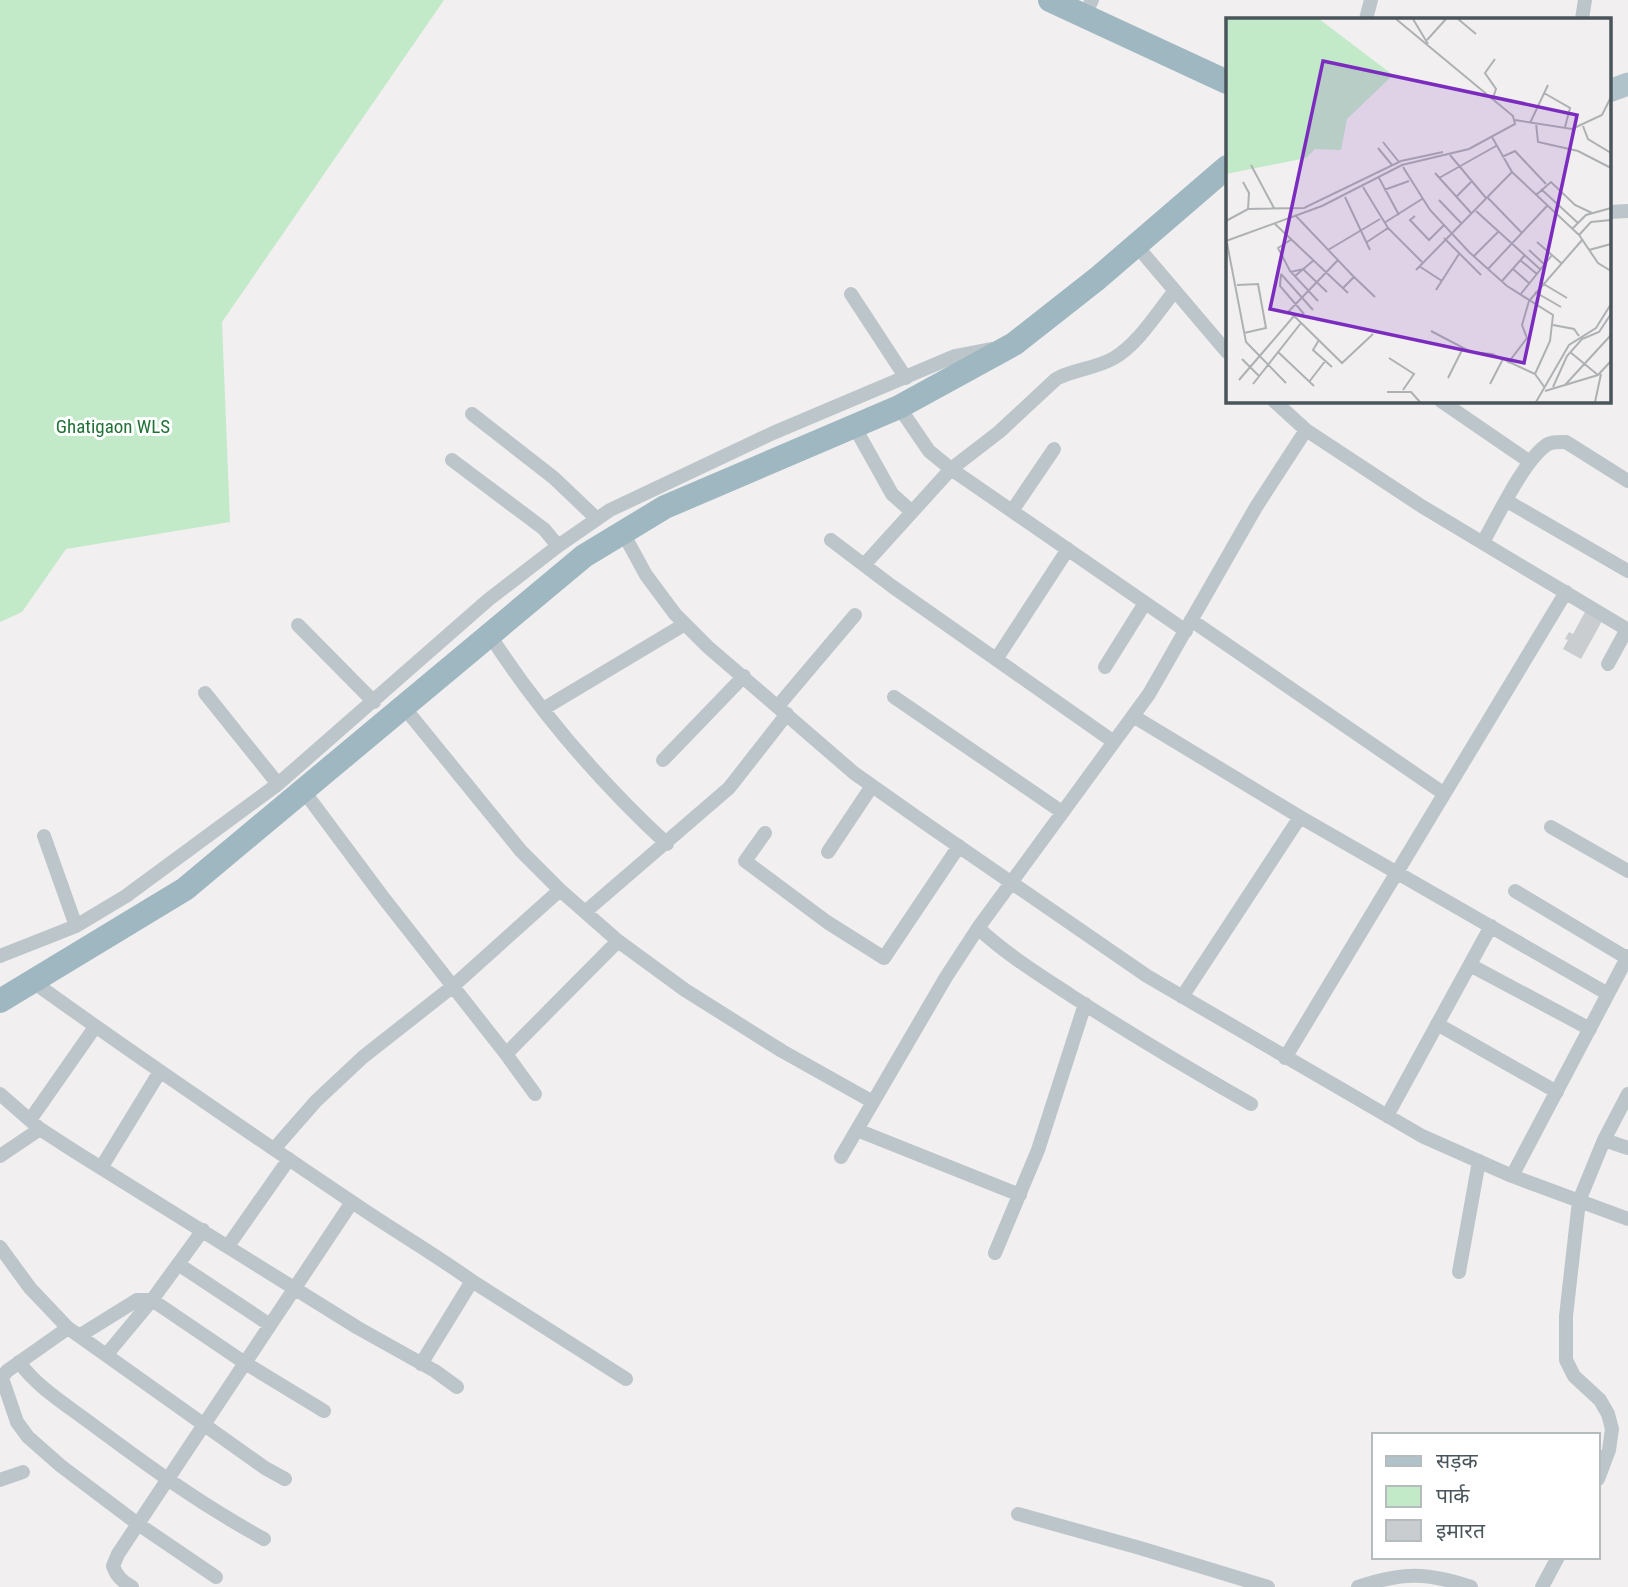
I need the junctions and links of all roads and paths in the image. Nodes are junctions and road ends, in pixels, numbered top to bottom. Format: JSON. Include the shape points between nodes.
{"nodes":[{"id":1,"x":1050,"y":0,"type":"edge"},
{"id":2,"x":1371,"y":0,"type":"edge"},
{"id":3,"x":1585,"y":0,"type":"edge"},
{"id":4,"x":1088,"y":8,"type":"edge"},
{"id":5,"x":1366,"y":18,"type":"edge"},
{"id":6,"x":1582,"y":18,"type":"edge"},
{"id":7,"x":1226,"y":81,"type":"edge"},
{"id":8,"x":1628,"y":84,"type":"edge"},
{"id":9,"x":1610,"y":91,"type":"edge"},
{"id":10,"x":1226,"y":168,"type":"edge"},
{"id":11,"x":1628,"y":211,"type":"edge"},
{"id":12,"x":1610,"y":212,"type":"edge"},
{"id":13,"x":1136,"y":245,"type":"junction"},
{"id":14,"x":1174,"y":292,"type":"junction"},
{"id":15,"x":851,"y":294,"type":"dead end"},
{"id":16,"x":1014,"y":344,"type":"junction"},
{"id":17,"x":1226,"y":351,"type":"edge"},
{"id":18,"x":906,"y":378,"type":"junction"},
{"id":19,"x":1275,"y":402,"type":"edge"},
{"id":20,"x":1442,"y":402,"type":"edge"},
{"id":21,"x":900,"y":407,"type":"junction"},
{"id":22,"x":472,"y":414,"type":"dead end"},
{"id":23,"x":854,"y":426,"type":"junction"},
{"id":24,"x":1306,"y":430,"type":"junction"},
{"id":25,"x":1054,"y":449,"type":"dead end"},
{"id":26,"x":452,"y":460,"type":"dead end"},
{"id":27,"x":1530,"y":462,"type":"junction"},
{"id":28,"x":951,"y":469,"type":"junction"},
{"id":29,"x":1628,"y":481,"type":"edge"},
{"id":30,"x":1507,"y":501,"type":"junction"},
{"id":31,"x":1013,"y":511,"type":"junction"},
{"id":32,"x":912,"y":512,"type":"junction"},
{"id":33,"x":597,"y":519,"type":"junction"},
{"id":34,"x":622,"y":531,"type":"junction"},
{"id":35,"x":831,"y":540,"type":"dead end"},
{"id":36,"x":1483,"y":542,"type":"junction"},
{"id":37,"x":558,"y":546,"type":"junction"},
{"id":38,"x":1068,"y":549,"type":"junction"},
{"id":39,"x":864,"y":565,"type":"junction"},
{"id":40,"x":1628,"y":571,"type":"edge"},
{"id":41,"x":1566,"y":593,"type":"junction"},
{"id":42,"x":1145,"y":603,"type":"junction"},
{"id":43,"x":855,"y":615,"type":"dead end"},
{"id":44,"x":685,"y":624,"type":"junction"},
{"id":45,"x":298,"y":625,"type":"dead end"},
{"id":46,"x":1188,"y":625,"type":"junction"},
{"id":47,"x":1628,"y":629,"type":"edge"},
{"id":48,"x":489,"y":634,"type":"junction"},
{"id":49,"x":997,"y":658,"type":"junction"},
{"id":50,"x":1608,"y":664,"type":"dead end"},
{"id":51,"x":1105,"y":667,"type":"dead end"},
{"id":52,"x":744,"y":676,"type":"junction"},
{"id":53,"x":205,"y":692,"type":"dead end"},
{"id":54,"x":894,"y":697,"type":"dead end"},
{"id":55,"x":374,"y":702,"type":"junction"},
{"id":56,"x":403,"y":706,"type":"junction"},
{"id":57,"x":543,"y":709,"type":"junction"},
{"id":58,"x":783,"y":710,"type":"junction"},
{"id":59,"x":1133,"y":716,"type":"junction"},
{"id":60,"x":1114,"y":742,"type":"junction"},
{"id":61,"x":663,"y":760,"type":"dead end"},
{"id":62,"x":278,"y":783,"type":"junction"},
{"id":63,"x":872,"y":786,"type":"junction"},
{"id":64,"x":303,"y":790,"type":"junction"},
{"id":65,"x":1443,"y":793,"type":"junction"},
{"id":66,"x":1062,"y":812,"type":"junction"},
{"id":67,"x":1300,"y":817,"type":"junction"},
{"id":68,"x":1551,"y":827,"type":"dead end"},
{"id":69,"x":765,"y":833,"type":"dead end"},
{"id":70,"x":44,"y":836,"type":"dead end"},
{"id":71,"x":667,"y":844,"type":"junction"},
{"id":72,"x":959,"y":846,"type":"junction"},
{"id":73,"x":828,"y":852,"type":"dead end"},
{"id":74,"x":1396,"y":871,"type":"junction"},
{"id":75,"x":1628,"y":871,"type":"edge"},
{"id":76,"x":1011,"y":881,"type":"junction"},
{"id":77,"x":560,"y":890,"type":"junction"},
{"id":78,"x":1515,"y":891,"type":"dead end"},
{"id":79,"x":585,"y":912,"type":"junction"},
{"id":80,"x":76,"y":926,"type":"junction"},
{"id":81,"x":1491,"y":926,"type":"junction"},
{"id":82,"x":978,"y":928,"type":"junction"},
{"id":83,"x":618,"y":941,"type":"junction"},
{"id":84,"x":0,"y":956,"type":"edge"},
{"id":85,"x":1628,"y":957,"type":"edge"},
{"id":86,"x":1470,"y":965,"type":"junction"},
{"id":87,"x":32,"y":981,"type":"junction"},
{"id":88,"x":452,"y":987,"type":"junction"},
{"id":89,"x":1608,"y":994,"type":"junction"},
{"id":90,"x":1182,"y":997,"type":"junction"},
{"id":91,"x":0,"y":1001,"type":"edge"},
{"id":92,"x":1085,"y":1004,"type":"junction"},
{"id":93,"x":1437,"y":1024,"type":"junction"},
{"id":94,"x":95,"y":1027,"type":"junction"},
{"id":95,"x":1590,"y":1028,"type":"junction"},
{"id":96,"x":506,"y":1054,"type":"junction"},
{"id":97,"x":1285,"y":1058,"type":"junction"},
{"id":98,"x":159,"y":1073,"type":"junction"},
{"id":99,"x":1557,"y":1092,"type":"junction"},
{"id":100,"x":0,"y":1094,"type":"edge"},
{"id":101,"x":534,"y":1094,"type":"dead end"},
{"id":102,"x":1628,"y":1094,"type":"edge"},
{"id":103,"x":873,"y":1102,"type":"junction"},
{"id":104,"x":1251,"y":1104,"type":"dead end"},
{"id":105,"x":1387,"y":1116,"type":"junction"},
{"id":106,"x":35,"y":1125,"type":"junction"},
{"id":107,"x":856,"y":1130,"type":"junction"},
{"id":108,"x":1604,"y":1140,"type":"junction"},
{"id":109,"x":1628,"y":1148,"type":"edge"},
{"id":110,"x":275,"y":1149,"type":"junction"},
{"id":111,"x":0,"y":1156,"type":"edge"},
{"id":112,"x":841,"y":1157,"type":"dead end"},
{"id":113,"x":289,"y":1159,"type":"junction"},
{"id":114,"x":1479,"y":1161,"type":"junction"},
{"id":115,"x":102,"y":1168,"type":"junction"},
{"id":116,"x":1512,"y":1177,"type":"junction"},
{"id":117,"x":1020,"y":1195,"type":"junction"},
{"id":118,"x":1579,"y":1201,"type":"junction"},
{"id":119,"x":352,"y":1202,"type":"junction"},
{"id":120,"x":1628,"y":1219,"type":"edge"},
{"id":121,"x":203,"y":1230,"type":"junction"},
{"id":122,"x":228,"y":1246,"type":"junction"},
{"id":123,"x":0,"y":1247,"type":"edge"},
{"id":124,"x":995,"y":1252,"type":"dead end"},
{"id":125,"x":178,"y":1264,"type":"junction"},
{"id":126,"x":1459,"y":1272,"type":"dead end"},
{"id":127,"x":472,"y":1281,"type":"junction"},
{"id":128,"x":294,"y":1288,"type":"junction"},
{"id":129,"x":152,"y":1300,"type":"junction"},
{"id":130,"x":270,"y":1325,"type":"junction"},
{"id":131,"x":74,"y":1332,"type":"junction"},
{"id":132,"x":107,"y":1354,"type":"junction"},
{"id":133,"x":19,"y":1362,"type":"junction"},
{"id":134,"x":245,"y":1363,"type":"junction"},
{"id":135,"x":421,"y":1364,"type":"junction"},
{"id":136,"x":626,"y":1379,"type":"dead end"},
{"id":137,"x":457,"y":1387,"type":"dead end"},
{"id":138,"x":2,"y":1388,"type":"edge"},
{"id":139,"x":324,"y":1411,"type":"dead end"},
{"id":140,"x":205,"y":1426,"type":"junction"},
{"id":141,"x":23,"y":1472,"type":"dead end"},
{"id":142,"x":1600,"y":1474,"type":"edge"},
{"id":143,"x":285,"y":1479,"type":"dead end"},
{"id":144,"x":0,"y":1480,"type":"edge"},
{"id":145,"x":167,"y":1480,"type":"junction"},
{"id":146,"x":1018,"y":1514,"type":"dead end"},
{"id":147,"x":138,"y":1524,"type":"junction"},
{"id":148,"x":264,"y":1539,"type":"dead end"},
{"id":149,"x":1557,"y":1559,"type":"edge"},
{"id":150,"x":216,"y":1577,"type":"dead end"},
{"id":151,"x":1230,"y":1582,"type":"edge"},
{"id":152,"x":132,"y":1587,"type":"edge"},
{"id":153,"x":1268,"y":1587,"type":"edge"},
{"id":154,"x":1358,"y":1587,"type":"edge"},
{"id":155,"x":1471,"y":1587,"type":"edge"},
{"id":156,"x":1542,"y":1587,"type":"edge"}],
"edges":[{"from":1,"to":4,"type":"highway"},
{"from":2,"to":5,"type":"street"},
{"from":3,"to":6,"type":"street"},
{"from":4,"to":7,"type":"highway"},
{"from":8,"to":9,"type":"main road"},
{"from":10,"to":13,"type":"highway"},
{"from":11,"to":12,"type":"street"},
{"from":13,"to":14,"type":"street"},
{"from":13,"to":16,"type":"highway"},
{"from":14,"to":17,"type":"street"},
{"from":14,"to":28,"type":"street","via":[[1115,357],[1056,379]]},
{"from":15,"to":18,"type":"street"},
{"from":16,"to":18,"type":"street","via":[[956,356]]},
{"from":16,"to":21,"type":"highway"},
{"from":18,"to":33,"type":"street","via":[[773,433]]},
{"from":19,"to":24,"type":"street"},
{"from":20,"to":27,"type":"street"},
{"from":21,"to":23,"type":"highway"},
{"from":21,"to":28,"type":"street","via":[[929,451]]},
{"from":22,"to":33,"type":"street","via":[[554,478]]},
{"from":23,"to":32,"type":"street","via":[[892,494]]},
{"from":23,"to":34,"type":"highway","via":[[665,507]]},
{"from":24,"to":36,"type":"street"},
{"from":24,"to":46,"type":"street"},
{"from":25,"to":31,"type":"street"},
{"from":26,"to":37,"type":"street","via":[[544,529]]},
{"from":27,"to":29,"type":"street","via":[[1547,444],[1566,442]]},
{"from":27,"to":30,"type":"street"},
{"from":28,"to":31,"type":"street"},
{"from":28,"to":32,"type":"street"},
{"from":30,"to":36,"type":"street"},
{"from":30,"to":40,"type":"street"},
{"from":31,"to":38,"type":"street"},
{"from":32,"to":39,"type":"street"},
{"from":33,"to":37,"type":"street"},
{"from":34,"to":44,"type":"street","via":[[646,575]]},
{"from":34,"to":48,"type":"highway","via":[[584,556]]},
{"from":35,"to":39,"type":"street"},
{"from":36,"to":41,"type":"street"},
{"from":37,"to":55,"type":"street","via":[[488,600]]},
{"from":38,"to":42,"type":"street"},
{"from":38,"to":49,"type":"street"},
{"from":39,"to":49,"type":"street"},
{"from":41,"to":47,"type":"street"},
{"from":41,"to":65,"type":"street"},
{"from":42,"to":46,"type":"street"},
{"from":42,"to":51,"type":"street"},
{"from":43,"to":58,"type":"street"},
{"from":44,"to":52,"type":"street"},
{"from":44,"to":57,"type":"street"},
{"from":45,"to":55,"type":"street"},
{"from":46,"to":59,"type":"street"},
{"from":46,"to":65,"type":"street"},
{"from":47,"to":50,"type":"street"},
{"from":48,"to":56,"type":"highway"},
{"from":48,"to":57,"type":"street"},
{"from":49,"to":60,"type":"street"},
{"from":52,"to":58,"type":"street"},
{"from":52,"to":61,"type":"street"},
{"from":53,"to":62,"type":"street"},
{"from":54,"to":66,"type":"street"},
{"from":55,"to":62,"type":"street"},
{"from":56,"to":64,"type":"highway"},
{"from":56,"to":77,"type":"street","via":[[521,851]]},
{"from":57,"to":71,"type":"street","via":[[570,744]]},
{"from":58,"to":63,"type":"street"},
{"from":58,"to":71,"type":"street","via":[[729,788]]},
{"from":59,"to":60,"type":"street"},
{"from":59,"to":67,"type":"street"},
{"from":60,"to":66,"type":"street"},
{"from":62,"to":80,"type":"street","via":[[127,896]]},
{"from":63,"to":72,"type":"street"},
{"from":63,"to":73,"type":"street"},
{"from":64,"to":87,"type":"highway","via":[[185,889]]},
{"from":64,"to":88,"type":"street"},
{"from":65,"to":74,"type":"street"},
{"from":66,"to":76,"type":"street"},
{"from":67,"to":74,"type":"street"},
{"from":67,"to":90,"type":"street"},
{"from":68,"to":75,"type":"street"},
{"from":69,"to":72,"type":"street","via":[[745,861],[884,958]]},
{"from":70,"to":80,"type":"street"},
{"from":71,"to":79,"type":"street"},
{"from":72,"to":76,"type":"street"},
{"from":74,"to":81,"type":"street"},
{"from":74,"to":97,"type":"street"},
{"from":76,"to":82,"type":"street"},
{"from":76,"to":90,"type":"street"},
{"from":77,"to":79,"type":"street"},
{"from":77,"to":88,"type":"street"},
{"from":78,"to":85,"type":"street"},
{"from":79,"to":83,"type":"street"},
{"from":80,"to":84,"type":"street"},
{"from":81,"to":86,"type":"street"},
{"from":81,"to":89,"type":"street"},
{"from":82,"to":92,"type":"street","via":[[999,948]]},
{"from":82,"to":103,"type":"street"},
{"from":83,"to":96,"type":"street"},
{"from":83,"to":103,"type":"street","via":[[685,990]]},
{"from":85,"to":89,"type":"street"},
{"from":86,"to":93,"type":"street"},
{"from":86,"to":95,"type":"street"},
{"from":87,"to":91,"type":"highway"},
{"from":87,"to":94,"type":"street"},
{"from":88,"to":96,"type":"street"},
{"from":88,"to":110,"type":"street","via":[[363,1056]]},
{"from":89,"to":95,"type":"street"},
{"from":90,"to":97,"type":"street"},
{"from":92,"to":104,"type":"street"},
{"from":92,"to":117,"type":"street"},
{"from":93,"to":99,"type":"street"},
{"from":93,"to":105,"type":"street"},
{"from":94,"to":98,"type":"street"},
{"from":94,"to":106,"type":"street"},
{"from":95,"to":99,"type":"street"},
{"from":96,"to":101,"type":"street"},
{"from":97,"to":105,"type":"street"},
{"from":98,"to":110,"type":"street"},
{"from":98,"to":115,"type":"street"},
{"from":99,"to":116,"type":"street"},
{"from":100,"to":106,"type":"street"},
{"from":102,"to":108,"type":"street"},
{"from":103,"to":107,"type":"street"},
{"from":105,"to":114,"type":"street"},
{"from":106,"to":111,"type":"street"},
{"from":106,"to":115,"type":"street"},
{"from":107,"to":112,"type":"street"},
{"from":107,"to":117,"type":"street"},
{"from":108,"to":109,"type":"street"},
{"from":108,"to":118,"type":"street"},
{"from":110,"to":113,"type":"street"},
{"from":113,"to":119,"type":"street"},
{"from":113,"to":122,"type":"street"},
{"from":114,"to":116,"type":"street"},
{"from":114,"to":126,"type":"street"},
{"from":115,"to":121,"type":"street"},
{"from":116,"to":118,"type":"street"},
{"from":117,"to":124,"type":"street"},
{"from":118,"to":120,"type":"street"},
{"from":118,"to":142,"type":"street","via":[[1566,1316],[1566,1360],[1574,1376],[1608,1414],[1612,1429]]},
{"from":119,"to":127,"type":"street"},
{"from":119,"to":128,"type":"street"},
{"from":121,"to":122,"type":"street"},
{"from":121,"to":125,"type":"street"},
{"from":122,"to":128,"type":"street"},
{"from":123,"to":131,"type":"street","via":[[30,1288]]},
{"from":125,"to":129,"type":"street"},
{"from":125,"to":130,"type":"street"},
{"from":127,"to":135,"type":"street"},
{"from":127,"to":136,"type":"street"},
{"from":128,"to":130,"type":"street"},
{"from":128,"to":135,"type":"street"},
{"from":129,"to":131,"type":"street","via":[[137,1300]]},
{"from":129,"to":132,"type":"street"},
{"from":129,"to":134,"type":"street"},
{"from":130,"to":134,"type":"street"},
{"from":131,"to":132,"type":"street"},
{"from":131,"to":133,"type":"street"},
{"from":132,"to":140,"type":"street"},
{"from":133,"to":138,"type":"street","via":[[2,1378]]},
{"from":133,"to":145,"type":"street","via":[[43,1388]]},
{"from":134,"to":139,"type":"street"},
{"from":134,"to":140,"type":"street"},
{"from":135,"to":137,"type":"street"},
{"from":138,"to":147,"type":"street","via":[[28,1437]]},
{"from":140,"to":143,"type":"street"},
{"from":140,"to":145,"type":"street"},
{"from":141,"to":144,"type":"street"},
{"from":145,"to":147,"type":"street"},
{"from":145,"to":148,"type":"street"},
{"from":146,"to":151,"type":"street","via":[[1140,1548]]},
{"from":147,"to":150,"type":"street"},
{"from":147,"to":152,"type":"street","via":[[113,1566],[120,1579]]},
{"from":149,"to":156,"type":"street"},
{"from":151,"to":153,"type":"street"},
{"from":154,"to":155,"type":"street","via":[[1396,1576],[1423,1575]]}]}
